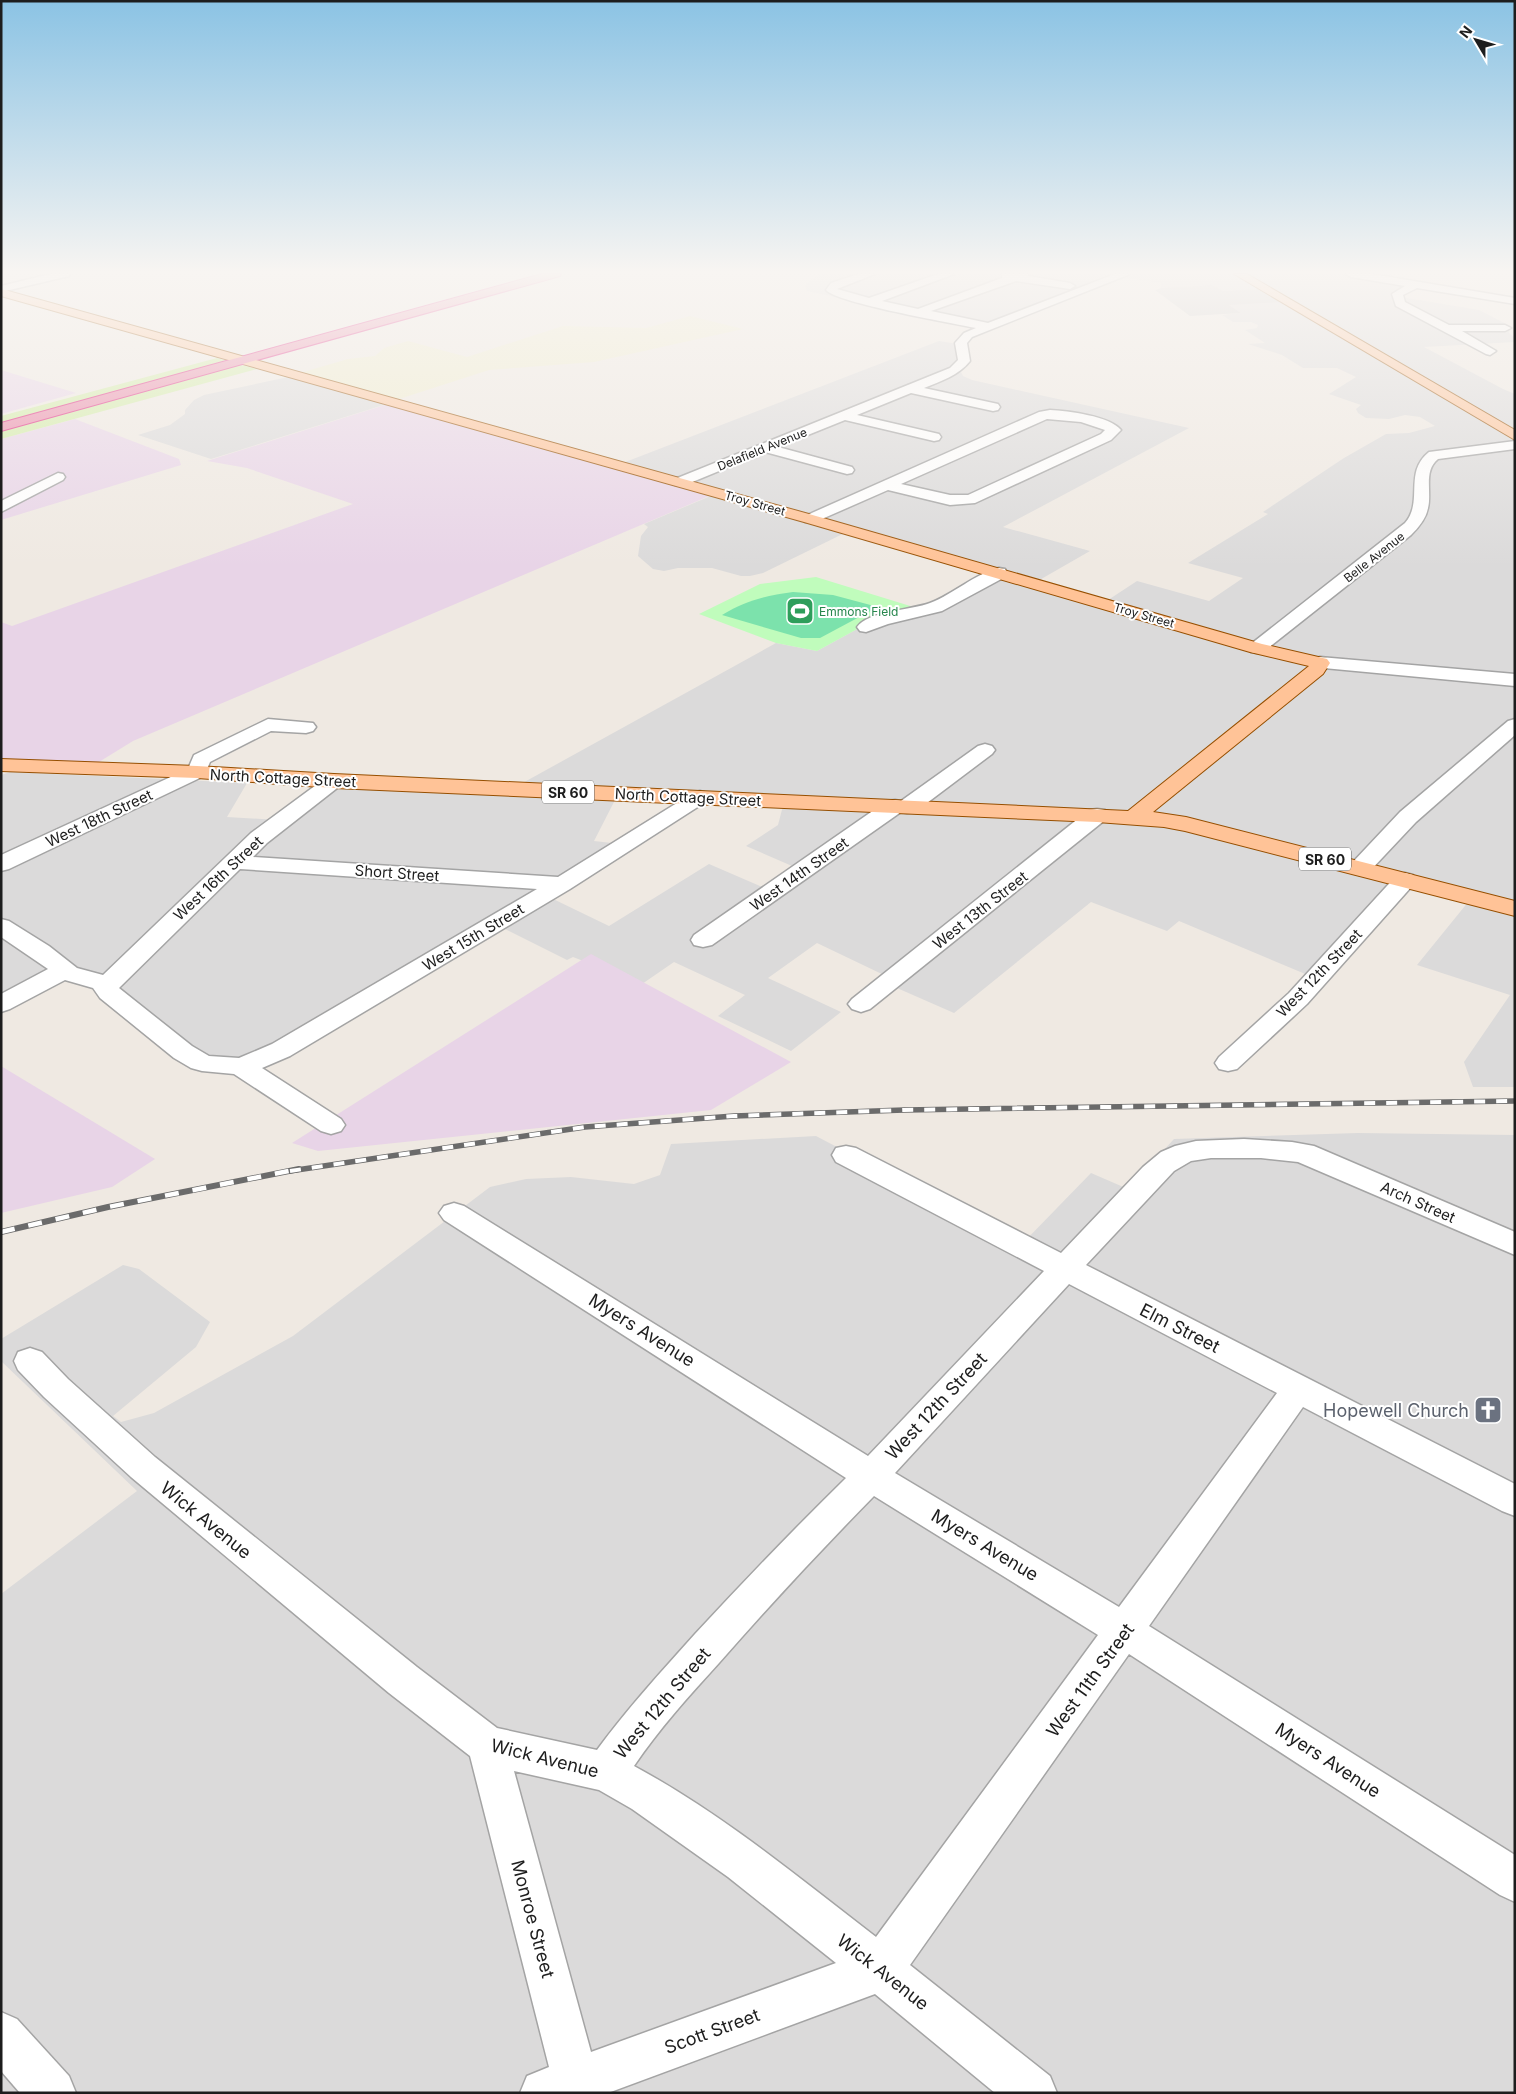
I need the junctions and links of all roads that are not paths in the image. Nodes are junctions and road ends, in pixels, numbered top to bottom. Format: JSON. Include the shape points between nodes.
{"nodes":[{"id":1,"x":201,"y":372,"type":"edge"},
{"id":2,"x":286,"y":372,"type":"edge"},
{"id":3,"x":952,"y":372,"type":"edge"},
{"id":4,"x":1405,"y":372,"type":"edge"},
{"id":5,"x":912,"y":389,"type":"junction"},
{"id":6,"x":992,"y":407,"type":"dead end"},
{"id":7,"x":845,"y":416,"type":"junction"},
{"id":8,"x":1,"y":427,"type":"edge"},
{"id":9,"x":1515,"y":436,"type":"edge"},
{"id":10,"x":934,"y":437,"type":"dead end"},
{"id":11,"x":1515,"y":446,"type":"edge"},
{"id":12,"x":765,"y":448,"type":"junction"},
{"id":13,"x":846,"y":470,"type":"dead end"},
{"id":14,"x":58,"y":477,"type":"dead end"},
{"id":15,"x":680,"y":482,"type":"junction"},
{"id":16,"x":885,"y":485,"type":"junction"},
{"id":17,"x":1,"y":507,"type":"edge"},
{"id":18,"x":810,"y":519,"type":"junction"},
{"id":19,"x":999,"y":573,"type":"junction"},
{"id":20,"x":866,"y":627,"type":"dead end"},
{"id":21,"x":1257,"y":648,"type":"junction"},
{"id":22,"x":1320,"y":663,"type":"junction"},
{"id":23,"x":1512,"y":677,"type":"edge"},
{"id":24,"x":302,"y":707,"type":"dead end"},
{"id":25,"x":268,"y":725,"type":"junction"},
{"id":26,"x":1515,"y":725,"type":"edge"},
{"id":27,"x":306,"y":727,"type":"dead end"},
{"id":28,"x":985,"y":750,"type":"dead end"},
{"id":29,"x":1,"y":765,"type":"edge"},
{"id":30,"x":196,"y":772,"type":"junction"},
{"id":31,"x":334,"y":781,"type":"junction"},
{"id":32,"x":700,"y":797,"type":"junction"},
{"id":33,"x":901,"y":807,"type":"junction"},
{"id":34,"x":1097,"y":815,"type":"junction"},
{"id":35,"x":1134,"y":817,"type":"junction"},
{"id":36,"x":233,"y":862,"type":"junction"},
{"id":37,"x":1,"y":864,"type":"edge"},
{"id":38,"x":1360,"y":868,"type":"junction"},
{"id":39,"x":1405,"y":880,"type":"junction"},
{"id":40,"x":562,"y":884,"type":"junction"},
{"id":41,"x":1515,"y":909,"type":"edge"},
{"id":42,"x":1,"y":926,"type":"edge"},
{"id":43,"x":703,"y":940,"type":"dead end"},
{"id":44,"x":64,"y":971,"type":"junction"},
{"id":45,"x":109,"y":982,"type":"junction"},
{"id":46,"x":1,"y":1004,"type":"edge"},
{"id":47,"x":861,"y":1004,"type":"dead end"},
{"id":48,"x":1228,"y":1063,"type":"dead end"},
{"id":49,"x":240,"y":1066,"type":"junction"},
{"id":50,"x":330,"y":1125,"type":"dead end"},
{"id":51,"x":846,"y":1155,"type":"dead end"},
{"id":52,"x":1322,"y":1160,"type":"joint"},
{"id":53,"x":454,"y":1213,"type":"dead end"},
{"id":54,"x":1515,"y":1244,"type":"edge"},
{"id":55,"x":1065,"y":1268,"type":"junction"},
{"id":56,"x":30,"y":1361,"type":"dead end"},
{"id":57,"x":1298,"y":1389,"type":"junction"},
{"id":58,"x":871,"y":1476,"type":"junction"},
{"id":59,"x":1515,"y":1501,"type":"edge"},
{"id":60,"x":1125,"y":1631,"type":"junction"},
{"id":61,"x":487,"y":1745,"type":"junction"},
{"id":62,"x":606,"y":1772,"type":"junction"},
{"id":63,"x":1515,"y":1880,"type":"edge"},
{"id":64,"x":880,"y":1969,"type":"junction"},
{"id":65,"x":1,"y":2035,"type":"edge"},
{"id":66,"x":566,"y":2089,"type":"edge"},
{"id":67,"x":52,"y":2093,"type":"edge"},
{"id":68,"x":1033,"y":2093,"type":"edge"}],
"edges":[{"from":1,"to":8,"type":"highway"},
{"from":2,"to":15,"type":"main road","name":"Troy Street"},
{"from":3,"to":5,"type":"street","name":"Delafield Avenue"},
{"from":4,"to":9,"type":"main road"},
{"from":5,"to":6,"type":"street"},
{"from":5,"to":7,"type":"street","name":"Delafield Avenue"},
{"from":7,"to":10,"type":"street"},
{"from":7,"to":12,"type":"street","name":"Delafield Avenue"},
{"from":11,"to":21,"type":"street","name":"Belle Avenue","via":[[1429,458],[1425,462],[1421,507],[1415,521]]},
{"from":12,"to":13,"type":"street"},
{"from":12,"to":15,"type":"street","name":"Delafield Avenue"},
{"from":14,"to":17,"type":"street"},
{"from":15,"to":18,"type":"main road","name":"Troy Street"},
{"from":16,"to":16,"type":"street","via":[[950,500],[970,500],[1114,430],[1105,425],[1047,414]]},
{"from":16,"to":18,"type":"street"},
{"from":18,"to":19,"type":"main road","name":"Troy Street"},
{"from":19,"to":20,"type":"street","via":[[936,607]]},
{"from":19,"to":21,"type":"main road","name":"Troy Street"},
{"from":21,"to":22,"type":"main road","name":"Troy Street"},
{"from":22,"to":23,"type":"street","name":"Troy Street"},
{"from":22,"to":35,"type":"main road","via":[[1316,670]]},
{"from":24,"to":25,"type":"street"},
{"from":25,"to":27,"type":"street"},
{"from":25,"to":30,"type":"street","via":[[201,759]]},
{"from":26,"to":38,"type":"street","via":[[1408,817]]},
{"from":28,"to":33,"type":"street","name":"West 14th Street"},
{"from":29,"to":30,"type":"main road","name":"North Cottage Street","number":"SR 60"},
{"from":30,"to":31,"type":"main road","name":"North Cottage Street","number":"SR 60"},
{"from":30,"to":37,"type":"street","name":"West 18th Street"},
{"from":31,"to":32,"type":"main road","name":"North Cottage Street","number":"SR 60"},
{"from":31,"to":36,"type":"street","name":"West 16th Street"},
{"from":32,"to":33,"type":"main road","name":"North Cottage Street","number":"SR 60"},
{"from":32,"to":40,"type":"street","name":"West 15th Street"},
{"from":33,"to":34,"type":"main road","name":"North Cottage Street","number":"SR 60"},
{"from":33,"to":43,"type":"street","name":"West 14th Street"},
{"from":34,"to":35,"type":"main road","name":"North Cottage Street","number":"SR 60"},
{"from":34,"to":47,"type":"street","name":"West 13th Street"},
{"from":35,"to":38,"type":"main road","number":"SR 60","via":[[1186,824]]},
{"from":36,"to":40,"type":"street","name":"Short Street"},
{"from":36,"to":45,"type":"street","name":"West 16th Street"},
{"from":38,"to":39,"type":"main road","number":"SR 60"},
{"from":39,"to":41,"type":"main road","number":"SR 60"},
{"from":39,"to":48,"type":"street","name":"West 12th Street","via":[[1302,992]]},
{"from":40,"to":49,"type":"street","name":"West 15th Street","via":[[281,1050]]},
{"from":42,"to":44,"type":"street"},
{"from":44,"to":45,"type":"street","via":[[90,980]]},
{"from":44,"to":46,"type":"street"},
{"from":45,"to":49,"type":"street","via":[[106,988],[109,993],[183,1052],[211,1065]]},
{"from":49,"to":50,"type":"street"},
{"from":51,"to":55,"type":"street","name":"Elm Street"},
{"from":52,"to":54,"type":"street","name":"Arch Street"},
{"from":52,"to":55,"type":"street","name":"West 12th Street","via":[[1271,1149],[1212,1149],[1183,1154],[1152,1174]]},
{"from":53,"to":58,"type":"street","name":"Myers Avenue"},
{"from":55,"to":57,"type":"street","name":"Elm Street"},
{"from":55,"to":58,"type":"street","name":"West 12th Street"},
{"from":56,"to":61,"type":"street","name":"Wick Avenue","via":[[143,1468],[388,1669]]},
{"from":57,"to":59,"type":"street","name":"Elm Street"},
{"from":57,"to":60,"type":"street","name":"West 11th Street"},
{"from":58,"to":60,"type":"street","name":"Myers Avenue"},
{"from":58,"to":62,"type":"street","name":"West 12th Street","via":[[783,1564],[667,1692]]},
{"from":60,"to":63,"type":"street","name":"Myers Avenue"},
{"from":60,"to":64,"type":"street","name":"West 11th Street"},
{"from":61,"to":62,"type":"street","name":"Wick Avenue"},
{"from":61,"to":66,"type":"street","name":"Monroe Street"},
{"from":62,"to":64,"type":"street","name":"Wick Avenue","via":[[647,1795],[719,1845]]},
{"from":64,"to":66,"type":"street","name":"Scott Street"},
{"from":64,"to":68,"type":"street","name":"Wick Avenue"},
{"from":65,"to":67,"type":"street"}]}
